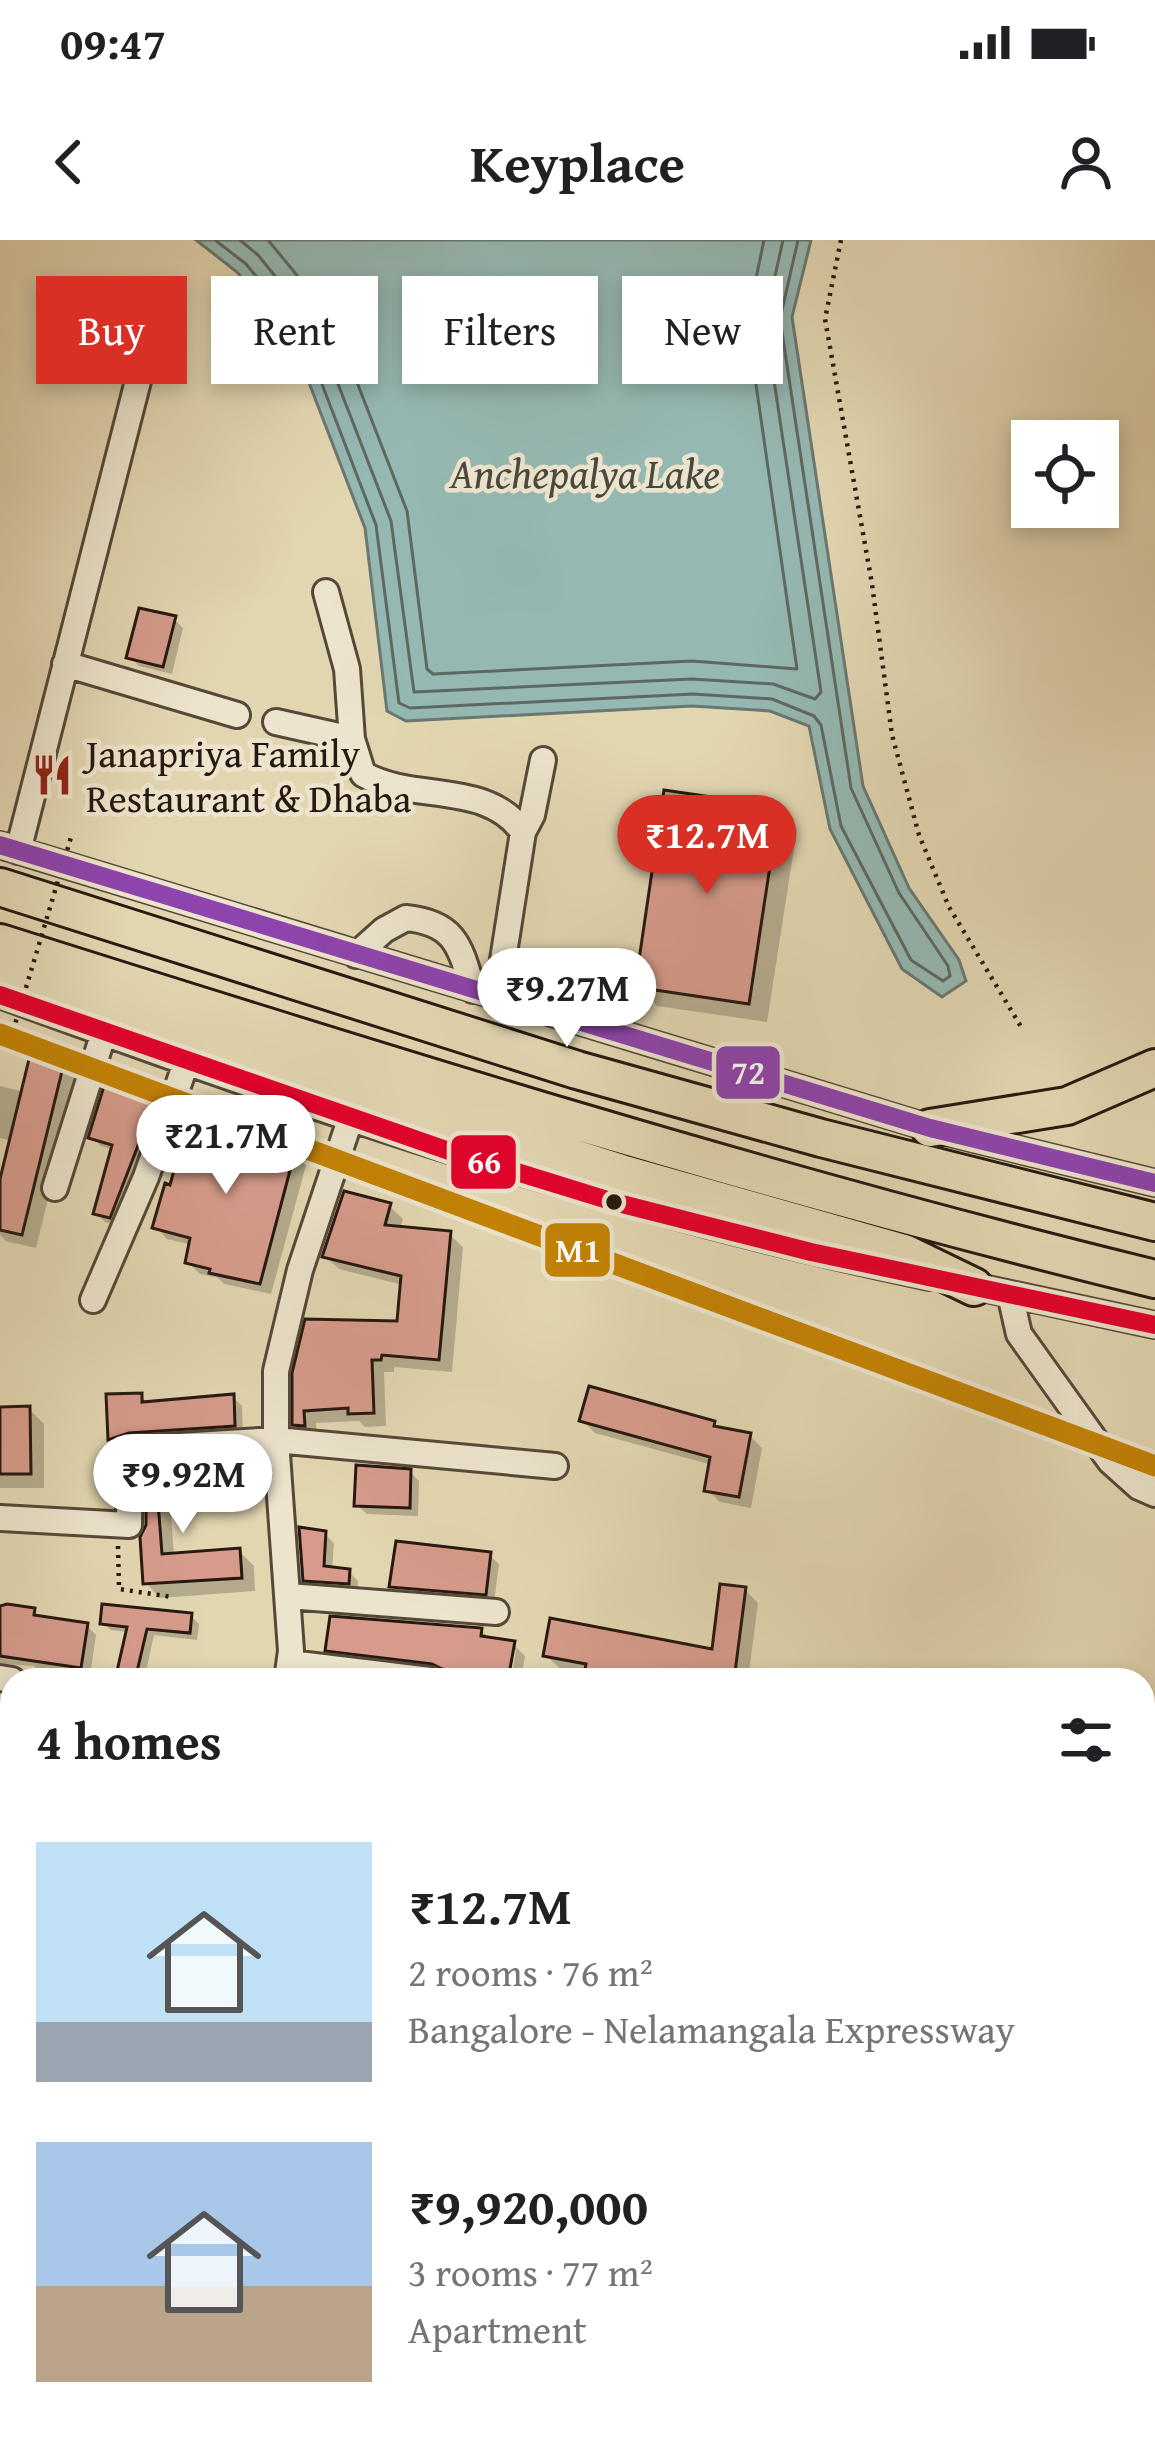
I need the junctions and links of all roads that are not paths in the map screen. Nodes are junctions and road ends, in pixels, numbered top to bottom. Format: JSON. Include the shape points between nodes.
{"nodes":[{"id":1,"x":136,"y":384,"type":"edge"},
{"id":2,"x":326,"y":592,"type":"dead end"},
{"id":3,"x":65,"y":664,"type":"junction"},
{"id":4,"x":237,"y":715,"type":"dead end"},
{"id":5,"x":276,"y":722,"type":"dead end"},
{"id":6,"x":352,"y":739,"type":"junction"},
{"id":7,"x":543,"y":760,"type":"dead end"},
{"id":8,"x":524,"y":832,"type":"junction"},
{"id":9,"x":9,"y":848,"type":"edge"},
{"id":10,"x":0,"y":887,"type":"edge"},
{"id":11,"x":0,"y":943,"type":"edge"},
{"id":12,"x":356,"y":955,"type":"junction"},
{"id":13,"x":0,"y":964,"type":"edge"},
{"id":14,"x":485,"y":994,"type":"junction"},
{"id":15,"x":0,"y":995,"type":"edge"},
{"id":16,"x":104,"y":1032,"type":"junction"},
{"id":17,"x":187,"y":1060,"type":"junction"},
{"id":18,"x":1155,"y":1068,"type":"edge"},
{"id":19,"x":351,"y":1117,"type":"junction"},
{"id":20,"x":930,"y":1128,"type":"junction"},
{"id":21,"x":1155,"y":1183,"type":"edge"},
{"id":22,"x":55,"y":1188,"type":"dead end"},
{"id":23,"x":1155,"y":1222,"type":"edge"},
{"id":24,"x":1155,"y":1280,"type":"edge"},
{"id":25,"x":974,"y":1286,"type":"junction"},
{"id":26,"x":1010,"y":1294,"type":"junction"},
{"id":27,"x":93,"y":1300,"type":"dead end"},
{"id":28,"x":1155,"y":1325,"type":"edge"},
{"id":29,"x":276,"y":1440,"type":"junction"},
{"id":30,"x":555,"y":1466,"type":"dead end"},
{"id":31,"x":1155,"y":1494,"type":"edge"},
{"id":32,"x":0,"y":1518,"type":"edge"},
{"id":33,"x":288,"y":1596,"type":"junction"},
{"id":34,"x":496,"y":1612,"type":"dead end"},
{"id":35,"x":289,"y":1668,"type":"edge"}],
"edges":[{"from":1,"to":3,"type":"street"},
{"from":2,"to":6,"type":"street","via":[[347,669]]},
{"from":3,"to":4,"type":"street"},
{"from":3,"to":9,"type":"street"},
{"from":5,"to":6,"type":"street"},
{"from":6,"to":8,"type":"street","via":[[357,764],[372,779],[501,807]]},
{"from":7,"to":8,"type":"street"},
{"from":8,"to":14,"type":"street"},
{"from":9,"to":12,"type":"street"},
{"from":10,"to":23,"type":"highway","via":[[577,1070]]},
{"from":11,"to":24,"type":"highway","via":[[524,1108]]},
{"from":12,"to":14,"type":"street"},
{"from":12,"to":14,"type":"street","via":[[406,918],[428,922],[454,938]]},
{"from":13,"to":25,"type":"highway","via":[[83,1002],[598,1166],[904,1252]]},
{"from":14,"to":20,"type":"street"},
{"from":15,"to":16,"type":"street"},
{"from":16,"to":17,"type":"street"},
{"from":16,"to":22,"type":"street"},
{"from":17,"to":19,"type":"street"},
{"from":17,"to":27,"type":"street"},
{"from":18,"to":20,"type":"highway","via":[[1067,1106]]},
{"from":19,"to":25,"type":"street","via":[[614,1202]]},
{"from":19,"to":29,"type":"street","via":[[281,1340]]},
{"from":20,"to":21,"type":"street"},
{"from":25,"to":26,"type":"street"},
{"from":26,"to":28,"type":"street"},
{"from":26,"to":31,"type":"street","via":[[1018,1334],[1110,1461]]},
{"from":29,"to":30,"type":"street"},
{"from":29,"to":32,"type":"street","via":[[130,1449],[129,1525]]},
{"from":29,"to":33,"type":"street"},
{"from":33,"to":34,"type":"street"},
{"from":33,"to":35,"type":"street"}]}
